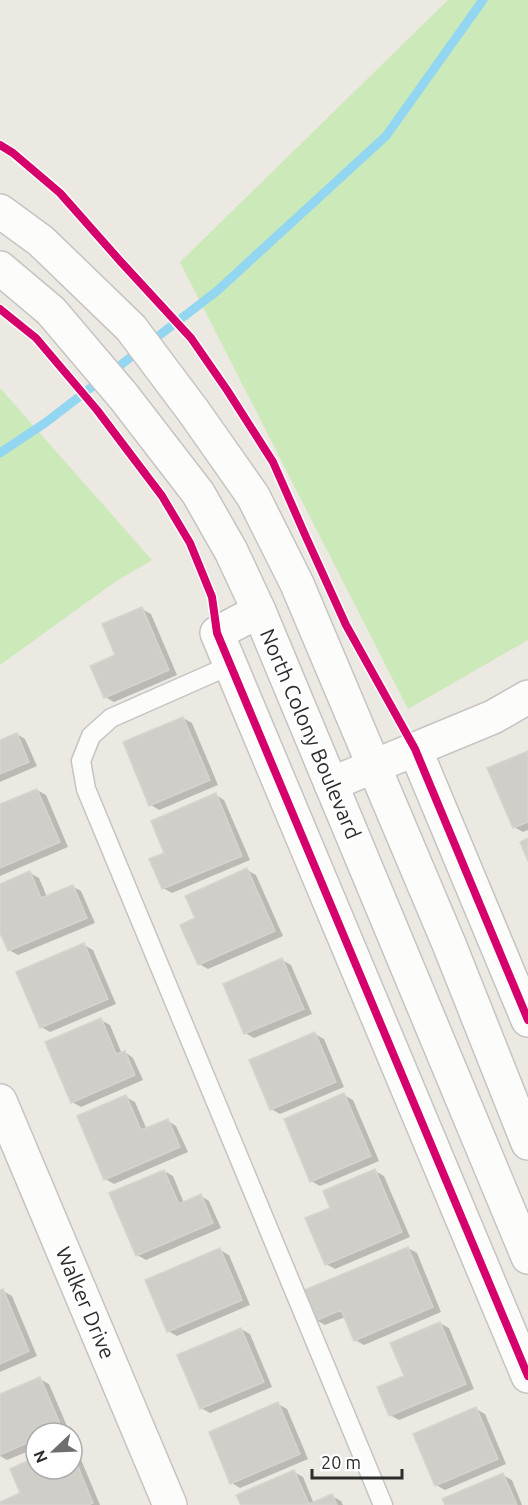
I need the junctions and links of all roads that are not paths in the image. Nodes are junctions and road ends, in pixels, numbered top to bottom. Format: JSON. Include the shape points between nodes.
{"nodes":[{"id":1,"x":0,"y":211,"type":"edge"},
{"id":2,"x":0,"y":268,"type":"edge"},
{"id":3,"x":258,"y":611,"type":"junction"},
{"id":4,"x":231,"y":665,"type":"junction"},
{"id":5,"x":528,"y":697,"type":"edge"},
{"id":6,"x":415,"y":749,"type":"junction"},
{"id":7,"x":374,"y":765,"type":"junction"},
{"id":8,"x":331,"y":784,"type":"junction"},
{"id":9,"x":528,"y":1020,"type":"edge"},
{"id":10,"x":0,"y":1101,"type":"edge"},
{"id":11,"x":528,"y":1143,"type":"edge"},
{"id":12,"x":528,"y":1257,"type":"edge"},
{"id":13,"x":528,"y":1376,"type":"edge"},
{"id":14,"x":170,"y":1505,"type":"edge"},
{"id":15,"x":383,"y":1505,"type":"edge"}],
"edges":[{"from":1,"to":7,"type":"main road","via":[[41,241],[131,328],[253,496],[297,584]]},
{"from":2,"to":3,"type":"main road","name":"North Colony Boulevard","via":[[51,311],[198,492]]},
{"from":3,"to":4,"type":"main road","via":[[217,633]]},
{"from":3,"to":8,"type":"main road","name":"North Colony Boulevard"},
{"from":4,"to":13,"type":"main road"},
{"from":4,"to":15,"type":"lane","via":[[111,718],[91,736],[81,761],[86,789]]},
{"from":5,"to":6,"type":"main road","via":[[494,717]]},
{"from":6,"to":7,"type":"main road"},
{"from":6,"to":9,"type":"main road"},
{"from":7,"to":8,"type":"main road"},
{"from":7,"to":11,"type":"main road"},
{"from":8,"to":12,"type":"main road","name":"North Colony Boulevard"},
{"from":10,"to":14,"type":"main road","name":"Walker Drive"}]}
